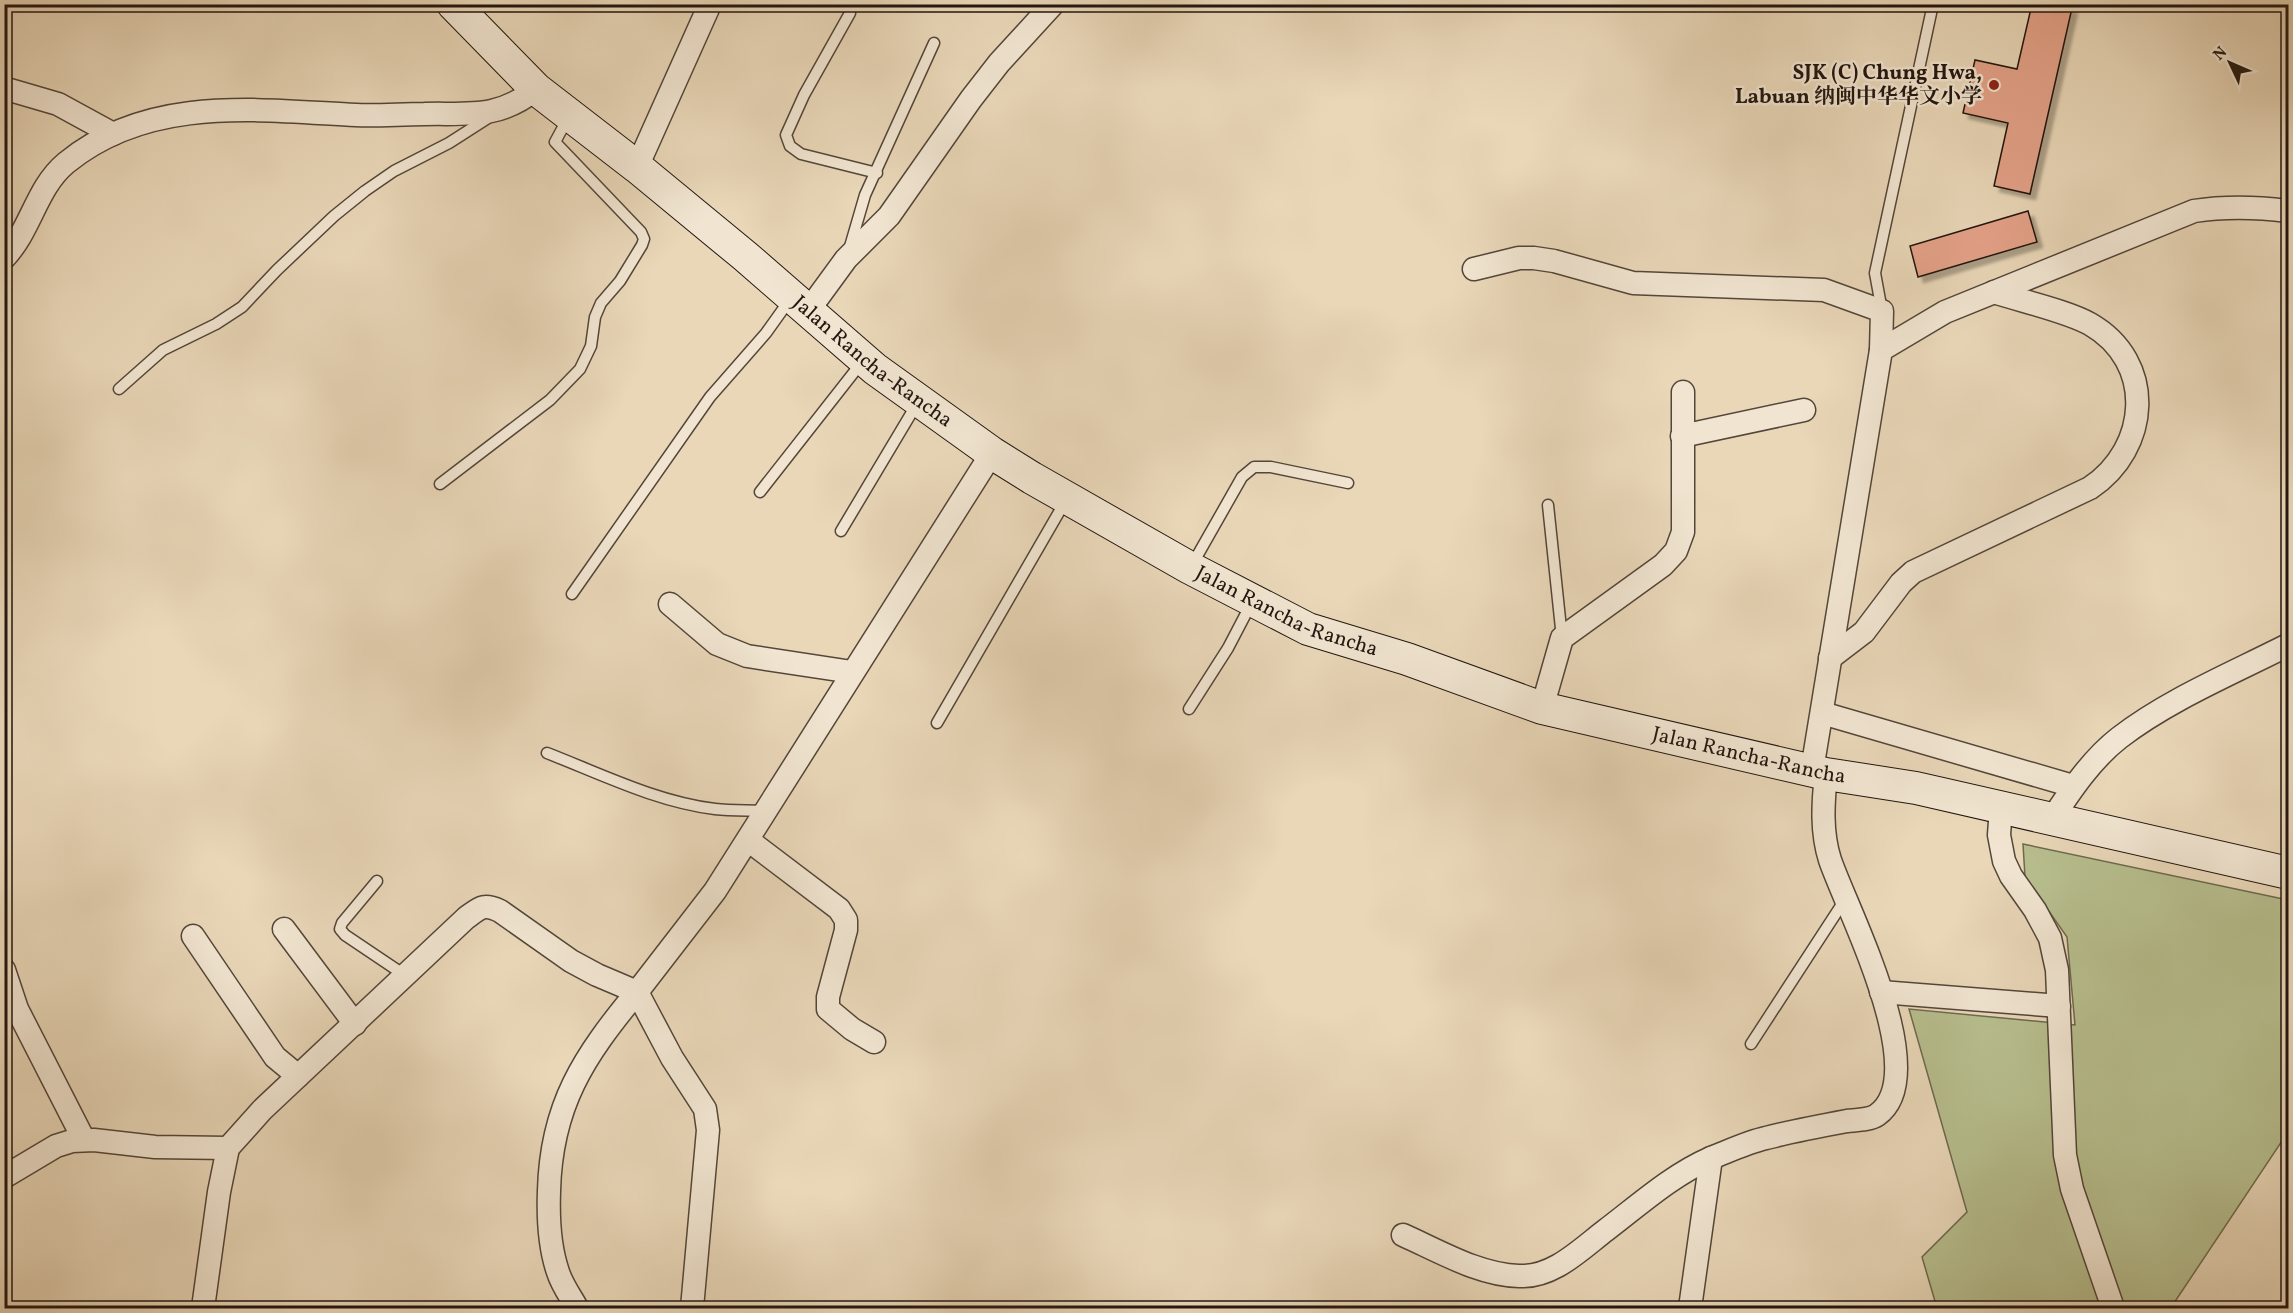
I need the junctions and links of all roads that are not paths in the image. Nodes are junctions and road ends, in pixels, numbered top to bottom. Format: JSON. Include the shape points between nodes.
{"nodes":[{"id":1,"x":710,"y":4,"type":"edge"},
{"id":2,"x":1933,"y":4,"type":"edge"},
{"id":3,"x":1051,"y":5,"type":"edge"},
{"id":4,"x":465,"y":9,"type":"edge"},
{"id":5,"x":850,"y":13,"type":"dead end"},
{"id":6,"x":934,"y":43,"type":"dead end"},
{"id":7,"x":536,"y":89,"type":"junction"},
{"id":8,"x":10,"y":90,"type":"dead end"},
{"id":9,"x":499,"y":110,"type":"junction"},
{"id":10,"x":571,"y":114,"type":"junction"},
{"id":11,"x":113,"y":134,"type":"junction"},
{"id":12,"x":638,"y":167,"type":"junction"},
{"id":13,"x":877,"y":173,"type":"junction"},
{"id":14,"x":2289,"y":210,"type":"edge"},
{"id":15,"x":4,"y":258,"type":"edge"},
{"id":16,"x":846,"y":259,"type":"junction"},
{"id":17,"x":1474,"y":269,"type":"dead end"},
{"id":18,"x":1994,"y":292,"type":"junction"},
{"id":19,"x":800,"y":304,"type":"junction"},
{"id":20,"x":1882,"y":311,"type":"junction"},
{"id":21,"x":1881,"y":350,"type":"junction"},
{"id":22,"x":864,"y":359,"type":"junction"},
{"id":23,"x":119,"y":389,"type":"dead end"},
{"id":24,"x":1683,"y":392,"type":"dead end"},
{"id":25,"x":919,"y":400,"type":"junction"},
{"id":26,"x":1804,"y":410,"type":"dead end"},
{"id":27,"x":1683,"y":436,"type":"junction"},
{"id":28,"x":992,"y":453,"type":"junction"},
{"id":29,"x":1348,"y":483,"type":"dead end"},
{"id":30,"x":440,"y":484,"type":"dead end"},
{"id":31,"x":760,"y":492,"type":"dead end"},
{"id":32,"x":1067,"y":498,"type":"junction"},
{"id":33,"x":1548,"y":505,"type":"dead end"},
{"id":34,"x":841,"y":531,"type":"dead end"},
{"id":35,"x":1190,"y":568,"type":"junction"},
{"id":36,"x":572,"y":594,"type":"dead end"},
{"id":37,"x":1252,"y":602,"type":"junction"},
{"id":38,"x":670,"y":604,"type":"dead end"},
{"id":39,"x":1562,"y":638,"type":"junction"},
{"id":40,"x":2289,"y":645,"type":"edge"},
{"id":41,"x":1830,"y":658,"type":"junction"},
{"id":42,"x":852,"y":672,"type":"junction"},
{"id":43,"x":1542,"y":708,"type":"junction"},
{"id":44,"x":1189,"y":709,"type":"dead end"},
{"id":45,"x":1822,"y":713,"type":"junction"},
{"id":46,"x":937,"y":723,"type":"dead end"},
{"id":47,"x":547,"y":753,"type":"dead end"},
{"id":48,"x":1819,"y":772,"type":"junction"},
{"id":49,"x":2073,"y":786,"type":"junction"},
{"id":50,"x":2001,"y":807,"type":"junction"},
{"id":51,"x":767,"y":811,"type":"junction"},
{"id":52,"x":2052,"y":819,"type":"junction"},
{"id":53,"x":748,"y":840,"type":"junction"},
{"id":54,"x":2289,"y":873,"type":"edge"},
{"id":55,"x":377,"y":881,"type":"dead end"},
{"id":56,"x":1846,"y":898,"type":"junction"},
{"id":57,"x":284,"y":929,"type":"dead end"},
{"id":58,"x":193,"y":936,"type":"dead end"},
{"id":59,"x":4,"y":970,"type":"edge"},
{"id":60,"x":406,"y":976,"type":"junction"},
{"id":61,"x":638,"y":992,"type":"junction"},
{"id":62,"x":1881,"y":992,"type":"junction"},
{"id":63,"x":2059,"y":1006,"type":"junction"},
{"id":64,"x":355,"y":1024,"type":"junction"},
{"id":65,"x":874,"y":1042,"type":"dead end"},
{"id":66,"x":1751,"y":1044,"type":"dead end"},
{"id":67,"x":298,"y":1076,"type":"junction"},
{"id":68,"x":84,"y":1140,"type":"junction"},
{"id":69,"x":228,"y":1148,"type":"junction"},
{"id":70,"x":1711,"y":1158,"type":"junction"},
{"id":71,"x":4,"y":1177,"type":"edge"},
{"id":72,"x":1403,"y":1235,"type":"dead end"},
{"id":73,"x":203,"y":1308,"type":"edge"},
{"id":74,"x":577,"y":1308,"type":"edge"},
{"id":75,"x":692,"y":1308,"type":"edge"},
{"id":76,"x":1689,"y":1308,"type":"edge"},
{"id":77,"x":2113,"y":1308,"type":"edge"}],
"edges":[{"from":1,"to":12,"type":"street"},
{"from":2,"to":20,"type":"lane","via":[[1875,273]]},
{"from":3,"to":16,"type":"street","via":[[971,99],[889,216]]},
{"from":4,"to":7,"type":"main road","name":"Jalan Rancha-Rancha"},
{"from":5,"to":13,"type":"lane","via":[[786,135],[790,146],[801,154]]},
{"from":6,"to":13,"type":"lane"},
{"from":7,"to":9,"type":"street","via":[[514,105]]},
{"from":7,"to":10,"type":"main road","name":"Jalan Rancha-Rancha"},
{"from":8,"to":11,"type":"street","via":[[58,104]]},
{"from":9,"to":11,"type":"street","via":[[358,115],[267,109],[190,112]]},
{"from":9,"to":23,"type":"lane","via":[[365,192],[334,216],[242,307],[163,350]]},
{"from":10,"to":12,"type":"main road","name":"Jalan Rancha-Rancha"},
{"from":10,"to":30,"type":"lane","via":[[555,142],[641,232],[642,245],[594,317],[591,345],[580,369],[549,400]]},
{"from":11,"to":15,"type":"street","via":[[55,174],[15,246]]},
{"from":12,"to":19,"type":"main road","name":"Jalan Rancha-Rancha"},
{"from":13,"to":16,"type":"lane","via":[[865,195]]},
{"from":14,"to":18,"type":"street","via":[[2249,206],[2194,212]]},
{"from":16,"to":19,"type":"street"},
{"from":17,"to":20,"type":"street","via":[[1534,258],[1633,283],[1824,290]]},
{"from":18,"to":21,"type":"street","via":[[1928,320]]},
{"from":18,"to":41,"type":"street","via":[[2089,323],[2108,336],[2125,358],[2136,386],[2138,413],[2130,444],[2116,466],[2090,488],[1913,572],[1864,632]]},
{"from":19,"to":22,"type":"main road","name":"Jalan Rancha-Rancha"},
{"from":19,"to":36,"type":"lane","via":[[766,333],[710,397]]},
{"from":20,"to":21,"type":"street"},
{"from":21,"to":41,"type":"street"},
{"from":22,"to":25,"type":"main road","name":"Jalan Rancha-Rancha"},
{"from":22,"to":31,"type":"lane"},
{"from":24,"to":27,"type":"street"},
{"from":25,"to":28,"type":"main road","name":"Jalan Rancha-Rancha"},
{"from":25,"to":34,"type":"lane"},
{"from":26,"to":27,"type":"street"},
{"from":27,"to":39,"type":"street","via":[[1683,532],[1676,551]]},
{"from":28,"to":32,"type":"main road","name":"Jalan Rancha-Rancha"},
{"from":28,"to":42,"type":"street"},
{"from":29,"to":35,"type":"lane","via":[[1271,466],[1254,467],[1242,477]]},
{"from":32,"to":35,"type":"main road","name":"Jalan Rancha-Rancha"},
{"from":32,"to":46,"type":"lane"},
{"from":33,"to":39,"type":"lane"},
{"from":35,"to":37,"type":"main road","name":"Jalan Rancha-Rancha"},
{"from":37,"to":43,"type":"main road","name":"Jalan Rancha-Rancha","via":[[1308,629],[1407,659]]},
{"from":37,"to":44,"type":"lane"},
{"from":38,"to":42,"type":"street","via":[[717,644],[747,656]]},
{"from":39,"to":43,"type":"street"},
{"from":40,"to":49,"type":"street","via":[[2170,706],[2119,738]]},
{"from":41,"to":45,"type":"street"},
{"from":42,"to":51,"type":"street"},
{"from":43,"to":48,"type":"main road","name":"Jalan Rancha-Rancha"},
{"from":45,"to":48,"type":"street"},
{"from":45,"to":49,"type":"street"},
{"from":47,"to":51,"type":"lane","via":[[675,801],[716,809]]},
{"from":48,"to":50,"type":"main road","name":"Jalan Rancha-Rancha"},
{"from":48,"to":56,"type":"street","via":[[1830,859]]},
{"from":49,"to":52,"type":"street"},
{"from":50,"to":52,"type":"main road","name":"Jalan Rancha-Rancha"},
{"from":50,"to":63,"type":"street","via":[[1999,835],[2004,861],[2050,938]]},
{"from":51,"to":53,"type":"street"},
{"from":52,"to":54,"type":"main road","name":"Jalan Rancha-Rancha"},
{"from":53,"to":61,"type":"street","via":[[715,891]]},
{"from":53,"to":65,"type":"street","via":[[840,909],[846,930],[828,1009]]},
{"from":55,"to":60,"type":"lane","via":[[340,929]]},
{"from":56,"to":62,"type":"street"},
{"from":56,"to":66,"type":"lane"},
{"from":57,"to":64,"type":"street"},
{"from":58,"to":67,"type":"street","via":[[275,1057]]},
{"from":59,"to":68,"type":"street","via":[[17,1009]]},
{"from":60,"to":61,"type":"street","via":[[466,918],[488,906],[572,961]]},
{"from":60,"to":64,"type":"street"},
{"from":61,"to":74,"type":"street","via":[[602,1034],[559,1116],[549,1171],[548,1222],[558,1274]]},
{"from":61,"to":75,"type":"street","via":[[672,1058],[705,1109],[708,1130]]},
{"from":62,"to":63,"type":"street"},
{"from":62,"to":70,"type":"street","via":[[1896,1057],[1897,1081],[1890,1101],[1876,1116],[1765,1138]]},
{"from":63,"to":77,"type":"street","via":[[2066,1155],[2072,1189]]},
{"from":64,"to":67,"type":"street"},
{"from":67,"to":69,"type":"street"},
{"from":68,"to":69,"type":"street"},
{"from":68,"to":71,"type":"street","via":[[56,1146]]},
{"from":69,"to":73,"type":"street"},
{"from":70,"to":72,"type":"street","via":[[1675,1178],[1562,1264],[1536,1274],[1521,1277],[1479,1268]]},
{"from":70,"to":76,"type":"street"}]}
